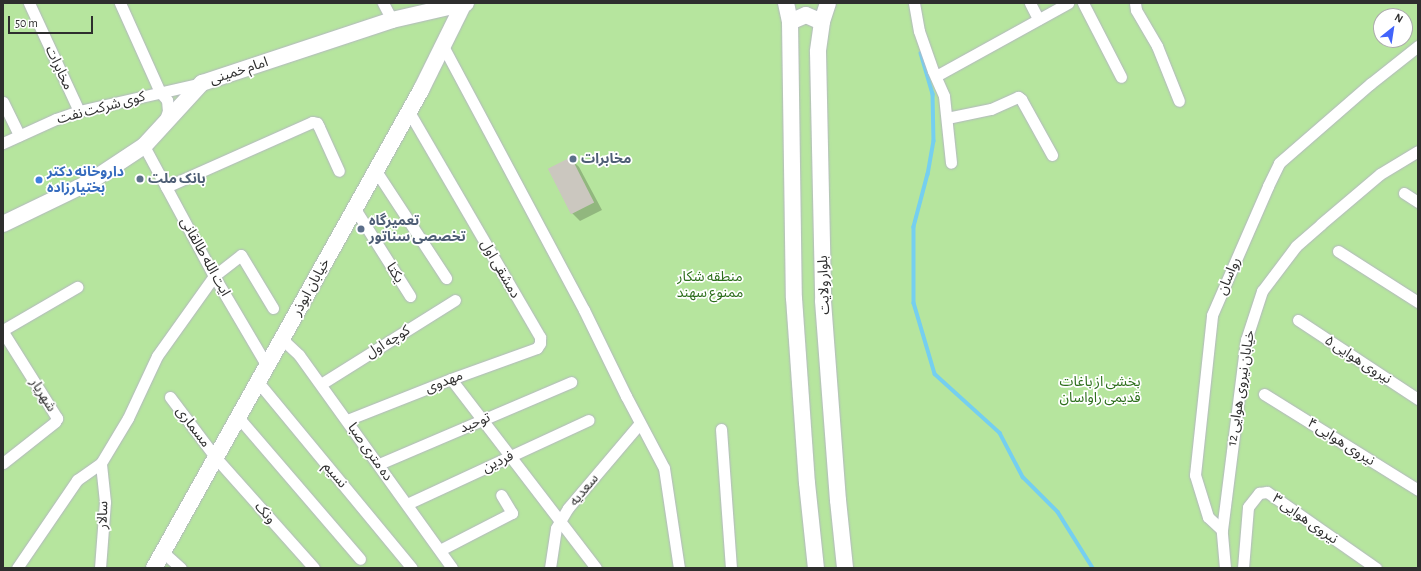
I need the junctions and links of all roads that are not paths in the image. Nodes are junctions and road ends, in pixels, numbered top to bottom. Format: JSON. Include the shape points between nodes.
{"nodes":[{"id":1,"x":29,"y":3,"type":"edge"},
{"id":2,"x":120,"y":3,"type":"edge"},
{"id":3,"x":383,"y":3,"type":"edge"},
{"id":4,"x":465,"y":3,"type":"edge"},
{"id":5,"x":786,"y":3,"type":"edge"},
{"id":6,"x":828,"y":3,"type":"edge"},
{"id":7,"x":914,"y":3,"type":"edge"},
{"id":8,"x":1030,"y":3,"type":"edge"},
{"id":9,"x":1068,"y":3,"type":"edge"},
{"id":10,"x":1083,"y":3,"type":"edge"},
{"id":11,"x":1136,"y":3,"type":"edge"},
{"id":12,"x":1038,"y":19,"type":"junction"},
{"id":13,"x":392,"y":20,"type":"junction"},
{"id":14,"x":790,"y":22,"type":"junction"},
{"id":15,"x":822,"y":22,"type":"junction"},
{"id":16,"x":443,"y":46,"type":"junction"},
{"id":17,"x":1418,"y":46,"type":"edge"},
{"id":18,"x":936,"y":76,"type":"junction"},
{"id":19,"x":1121,"y":77,"type":"dead end"},
{"id":20,"x":202,"y":83,"type":"junction"},
{"id":21,"x":160,"y":92,"type":"junction"},
{"id":22,"x":1178,"y":100,"type":"dead end"},
{"id":23,"x":3,"y":102,"type":"edge"},
{"id":24,"x":79,"y":111,"type":"junction"},
{"id":25,"x":409,"y":112,"type":"junction"},
{"id":26,"x":947,"y":118,"type":"junction"},
{"id":27,"x":163,"y":124,"type":"junction"},
{"id":28,"x":20,"y":135,"type":"junction"},
{"id":29,"x":3,"y":142,"type":"edge"},
{"id":30,"x":144,"y":146,"type":"junction"},
{"id":31,"x":1418,"y":151,"type":"edge"},
{"id":32,"x":1052,"y":155,"type":"dead end"},
{"id":33,"x":951,"y":163,"type":"dead end"},
{"id":34,"x":376,"y":171,"type":"junction"},
{"id":35,"x":339,"y":172,"type":"dead end"},
{"id":36,"x":166,"y":187,"type":"junction"},
{"id":37,"x":1404,"y":193,"type":"dead end"},
{"id":38,"x":1418,"y":202,"type":"edge"},
{"id":39,"x":355,"y":209,"type":"junction"},
{"id":40,"x":3,"y":224,"type":"edge"},
{"id":41,"x":1338,"y":251,"type":"dead end"},
{"id":42,"x":214,"y":276,"type":"junction"},
{"id":43,"x":446,"y":278,"type":"dead end"},
{"id":44,"x":77,"y":287,"type":"dead end"},
{"id":45,"x":410,"y":296,"type":"dead end"},
{"id":46,"x":455,"y":300,"type":"dead end"},
{"id":47,"x":1418,"y":302,"type":"edge"},
{"id":48,"x":273,"y":308,"type":"dead end"},
{"id":49,"x":1298,"y":320,"type":"dead end"},
{"id":50,"x":3,"y":331,"type":"edge"},
{"id":51,"x":282,"y":339,"type":"junction"},
{"id":52,"x":540,"y":343,"type":"joint"},
{"id":53,"x":267,"y":366,"type":"junction"},
{"id":54,"x":451,"y":378,"type":"junction"},
{"id":55,"x":258,"y":382,"type":"junction"},
{"id":56,"x":571,"y":382,"type":"dead end"},
{"id":57,"x":321,"y":384,"type":"junction"},
{"id":58,"x":1264,"y":394,"type":"dead end"},
{"id":59,"x":170,"y":397,"type":"dead end"},
{"id":60,"x":1418,"y":399,"type":"edge"},
{"id":61,"x":238,"y":417,"type":"junction"},
{"id":62,"x":347,"y":420,"type":"junction"},
{"id":63,"x":483,"y":420,"type":"junction"},
{"id":64,"x":589,"y":420,"type":"dead end"},
{"id":65,"x":640,"y":423,"type":"junction"},
{"id":66,"x":721,"y":429,"type":"dead end"},
{"id":67,"x":510,"y":456,"type":"junction"},
{"id":68,"x":216,"y":458,"type":"junction"},
{"id":69,"x":101,"y":463,"type":"junction"},
{"id":70,"x":3,"y":464,"type":"edge"},
{"id":71,"x":379,"y":464,"type":"junction"},
{"id":72,"x":1418,"y":490,"type":"edge"},
{"id":73,"x":501,"y":495,"type":"dead end"},
{"id":74,"x":407,"y":504,"type":"junction"},
{"id":75,"x":560,"y":521,"type":"junction"},
{"id":76,"x":1222,"y":530,"type":"junction"},
{"id":77,"x":440,"y":550,"type":"junction"},
{"id":78,"x":163,"y":552,"type":"junction"},
{"id":79,"x":360,"y":559,"type":"dead end"},
{"id":80,"x":17,"y":568,"type":"edge"},
{"id":81,"x":100,"y":568,"type":"edge"},
{"id":82,"x":154,"y":568,"type":"edge"},
{"id":83,"x":181,"y":568,"type":"edge"},
{"id":84,"x":314,"y":568,"type":"edge"},
{"id":85,"x":412,"y":568,"type":"edge"},
{"id":86,"x":452,"y":568,"type":"edge"},
{"id":87,"x":550,"y":568,"type":"edge"},
{"id":88,"x":596,"y":568,"type":"edge"},
{"id":89,"x":679,"y":568,"type":"edge"},
{"id":90,"x":731,"y":568,"type":"edge"},
{"id":91,"x":816,"y":568,"type":"edge"},
{"id":92,"x":845,"y":568,"type":"edge"},
{"id":93,"x":1225,"y":568,"type":"edge"},
{"id":94,"x":1243,"y":568,"type":"edge"},
{"id":95,"x":1376,"y":568,"type":"edge"}],
"edges":[{"from":1,"to":24,"type":"street","name":"مخابرات"},
{"from":2,"to":21,"type":"street"},
{"from":3,"to":13,"type":"street"},
{"from":4,"to":13,"type":"main road","name":"امام خمینی"},
{"from":4,"to":16,"type":"main road","name":"خیابان ابوذر"},
{"from":5,"to":14,"type":"main road"},
{"from":6,"to":15,"type":"main road","name":"بلوار ولایت"},
{"from":7,"to":18,"type":"street","via":[[919,31]]},
{"from":8,"to":12,"type":"street"},
{"from":9,"to":12,"type":"street"},
{"from":10,"to":19,"type":"street"},
{"from":11,"to":22,"type":"street","via":[[1136,10],[1157,46]]},
{"from":12,"to":18,"type":"street"},
{"from":13,"to":20,"type":"main road","name":"امام خمینی"},
{"from":14,"to":15,"type":"main road","via":[[806,15]]},
{"from":14,"to":91,"type":"main road","via":[[794,298],[807,483]]},
{"from":15,"to":92,"type":"main road","name":"بلوار ولایت","via":[[818,52],[823,301]]},
{"from":16,"to":25,"type":"main road","name":"خیابان ابوذر"},
{"from":16,"to":65,"type":"street","via":[[584,310]]},
{"from":17,"to":76,"type":"street","name":"رواسان","via":[[1370,84],[1280,163],[1212,315],[1195,475],[1208,517]]},
{"from":18,"to":26,"type":"street","via":[[944,96]]},
{"from":20,"to":21,"type":"street","name":"کوی شرکت نفت"},
{"from":20,"to":27,"type":"main road","name":"امام خمینی"},
{"from":21,"to":24,"type":"street","name":"کوی شرکت نفت"},
{"from":21,"to":27,"type":"street","via":[[167,100],[168,106]]},
{"from":23,"to":28,"type":"street"},
{"from":24,"to":28,"type":"street","name":"کوی شرکت نفت"},
{"from":25,"to":34,"type":"main road","name":"خیابان ابوذر"},
{"from":25,"to":52,"type":"street","name":"دمشقی اول","via":[[540,337]]},
{"from":26,"to":32,"type":"street","via":[[991,109],[1018,97]]},
{"from":26,"to":33,"type":"street"},
{"from":27,"to":30,"type":"main road","name":"امام خمینی"},
{"from":28,"to":29,"type":"street","name":"کوی شرکت نفت"},
{"from":30,"to":36,"type":"street","name":"ایت الله طالقانی"},
{"from":30,"to":40,"type":"main road","name":"امام خمینی","via":[[88,182]]},
{"from":31,"to":76,"type":"street","name":"خیابان نیروی هوایی 12","via":[[1380,174],[1296,246],[1262,291],[1246,340]]},
{"from":34,"to":39,"type":"main road","name":"خیابان ابوذر"},
{"from":34,"to":43,"type":"street"},
{"from":35,"to":36,"type":"street","via":[[317,123],[312,122]]},
{"from":36,"to":42,"type":"street","name":"ایت الله طالقانی"},
{"from":37,"to":38,"type":"street"},
{"from":39,"to":45,"type":"street","name":"یکتا"},
{"from":39,"to":51,"type":"main road","name":"خیابان ابوذر"},
{"from":41,"to":47,"type":"street"},
{"from":42,"to":48,"type":"street","via":[[241,255]]},
{"from":42,"to":53,"type":"street","name":"ایت الله طالقانی"},
{"from":42,"to":69,"type":"street","via":[[157,356],[128,418]]},
{"from":44,"to":50,"type":"street"},
{"from":46,"to":57,"type":"street","name":"کوچه اول"},
{"from":49,"to":60,"type":"street","name":"نیروی هوایی ۵"},
{"from":50,"to":70,"type":"street","name":"شهریار","via":[[57,418]]},
{"from":51,"to":53,"type":"main road","name":"خیابان ابوذر"},
{"from":51,"to":57,"type":"street","name":"ده متری صبا","via":[[299,355]]},
{"from":52,"to":54,"type":"street","name":"مهدوی","via":[[537,348]]},
{"from":53,"to":55,"type":"main road","name":"خیابان ابوذر"},
{"from":54,"to":62,"type":"street","name":"مهدوی"},
{"from":54,"to":63,"type":"street"},
{"from":55,"to":61,"type":"main road","name":"خیابان ابوذر"},
{"from":55,"to":85,"type":"street","name":"نسیم"},
{"from":56,"to":63,"type":"street","name":"توحید"},
{"from":57,"to":62,"type":"street","name":"ده متری صبا"},
{"from":58,"to":72,"type":"street","name":"نیروی هوایی ۴"},
{"from":59,"to":68,"type":"street","name":"مسماری"},
{"from":61,"to":68,"type":"main road","name":"خیابان ابوذر"},
{"from":61,"to":79,"type":"street"},
{"from":62,"to":71,"type":"street","name":"ده متری صبا"},
{"from":63,"to":67,"type":"street"},
{"from":63,"to":71,"type":"street","name":"توحید"},
{"from":64,"to":67,"type":"street","name":"فردین"},
{"from":65,"to":75,"type":"street","name":"سعدیه","via":[[568,508]]},
{"from":65,"to":89,"type":"street","via":[[664,468]]},
{"from":66,"to":90,"type":"street"},
{"from":67,"to":74,"type":"street","name":"فردین"},
{"from":67,"to":75,"type":"street"},
{"from":68,"to":78,"type":"main road","name":"خیابان ابوذر"},
{"from":68,"to":84,"type":"street","name":"ونک"},
{"from":69,"to":80,"type":"street","via":[[77,480]]},
{"from":69,"to":81,"type":"street","name":"سالار","via":[[105,502]]},
{"from":71,"to":74,"type":"street","name":"ده متری صبا"},
{"from":73,"to":77,"type":"street","via":[[512,513]]},
{"from":74,"to":77,"type":"street","name":"ده متری صبا"},
{"from":75,"to":87,"type":"street","name":"سعدیه","via":[[556,528]]},
{"from":75,"to":88,"type":"street"},
{"from":76,"to":93,"type":"street"},
{"from":77,"to":86,"type":"street","name":"ده متری صبا"},
{"from":78,"to":82,"type":"main road","name":"خیابان ابوذر"},
{"from":78,"to":83,"type":"street"},
{"from":94,"to":95,"type":"street","name":"نیروی هوایی ۳","via":[[1248,507],[1259,493],[1267,492]]}]}
